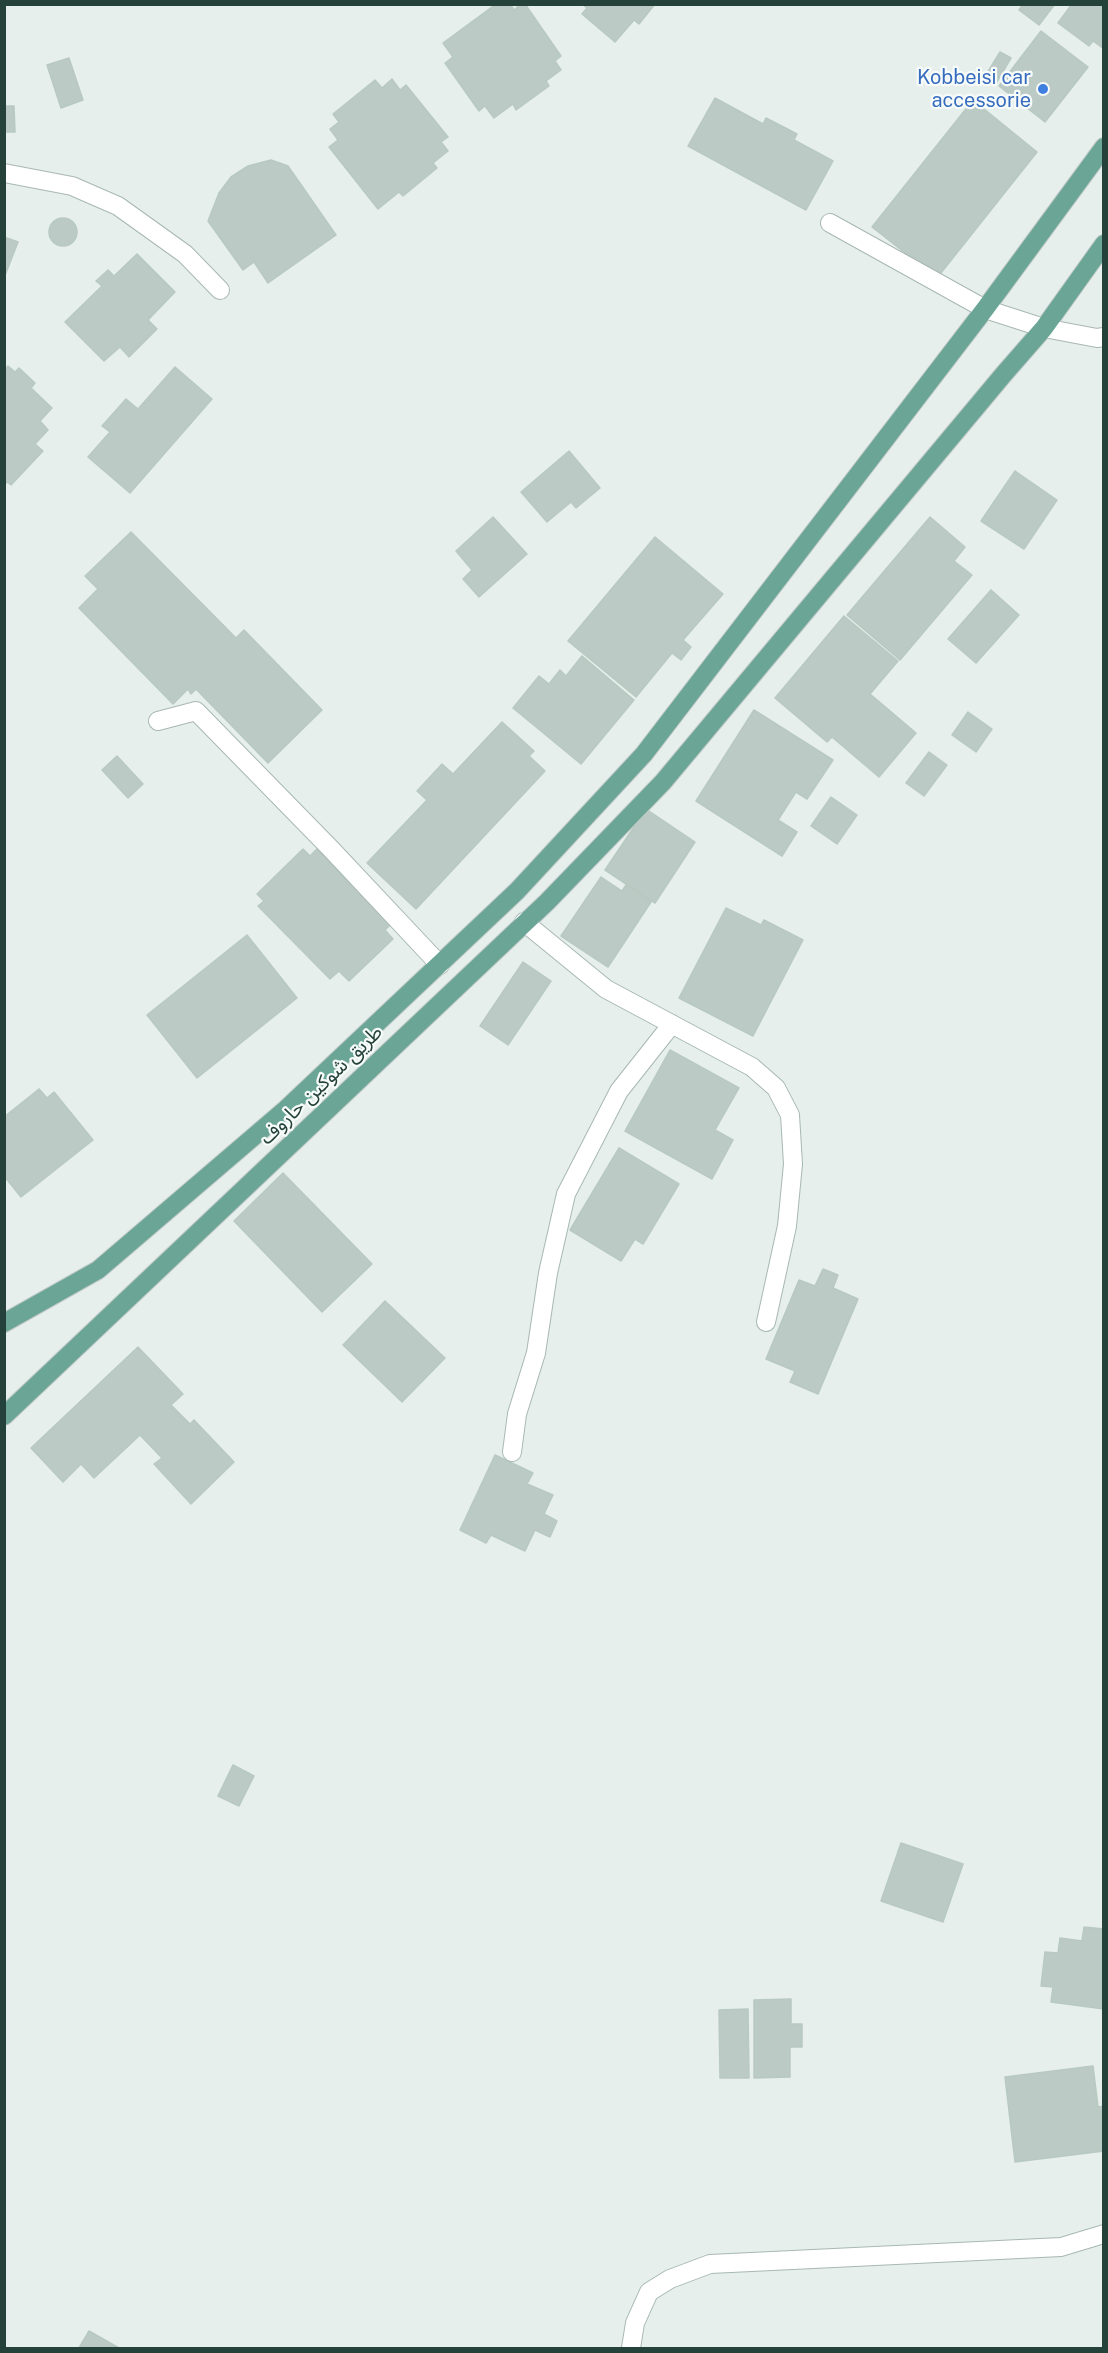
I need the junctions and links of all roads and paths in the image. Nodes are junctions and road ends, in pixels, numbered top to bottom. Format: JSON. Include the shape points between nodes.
{"nodes":[{"id":1,"x":1104,"y":147,"type":"edge"},
{"id":2,"x":4,"y":173,"type":"edge"},
{"id":3,"x":830,"y":223,"type":"dead end"},
{"id":4,"x":1104,"y":244,"type":"edge"},
{"id":5,"x":220,"y":290,"type":"dead end"},
{"id":6,"x":985,"y":309,"type":"junction"},
{"id":7,"x":1044,"y":328,"type":"junction"},
{"id":8,"x":1104,"y":337,"type":"edge"},
{"id":9,"x":158,"y":721,"type":"dead end"},
{"id":10,"x":524,"y":922,"type":"junction"},
{"id":11,"x":440,"y":965,"type":"junction"},
{"id":12,"x":672,"y":1024,"type":"junction"},
{"id":13,"x":766,"y":1322,"type":"dead end"},
{"id":14,"x":4,"y":1323,"type":"edge"},
{"id":15,"x":4,"y":1416,"type":"edge"},
{"id":16,"x":512,"y":1452,"type":"dead end"},
{"id":17,"x":1104,"y":2234,"type":"edge"},
{"id":18,"x":631,"y":2349,"type":"edge"}],
"edges":[{"from":1,"to":6,"type":"main road","name":"طريق شوكين حاروف"},
{"from":2,"to":5,"type":"street","via":[[72,186],[118,206],[185,254]]},
{"from":3,"to":6,"type":"street"},
{"from":4,"to":7,"type":"main road","name":"طريق شوكين حاروف"},
{"from":6,"to":7,"type":"street"},
{"from":6,"to":11,"type":"main road","name":"طريق شوكين حاروف","via":[[644,754],[517,891]]},
{"from":7,"to":8,"type":"street"},
{"from":7,"to":10,"type":"main road","name":"طريق شوكين حاروف","via":[[663,782]]},
{"from":9,"to":11,"type":"street","via":[[196,711]]},
{"from":10,"to":12,"type":"street","via":[[606,990]]},
{"from":10,"to":15,"type":"main road","name":"طريق شوكين حاروف"},
{"from":11,"to":14,"type":"main road","name":"طريق شوكين حاروف","via":[[286,1109],[98,1270]]},
{"from":12,"to":13,"type":"street","via":[[752,1067],[776,1088],[790,1115],[793,1164],[787,1226]]},
{"from":12,"to":16,"type":"street","via":[[619,1091],[566,1194],[536,1353],[517,1414]]},
{"from":17,"to":18,"type":"street","via":[[1060,2247],[710,2264],[670,2279],[649,2292],[635,2322]]}]}
